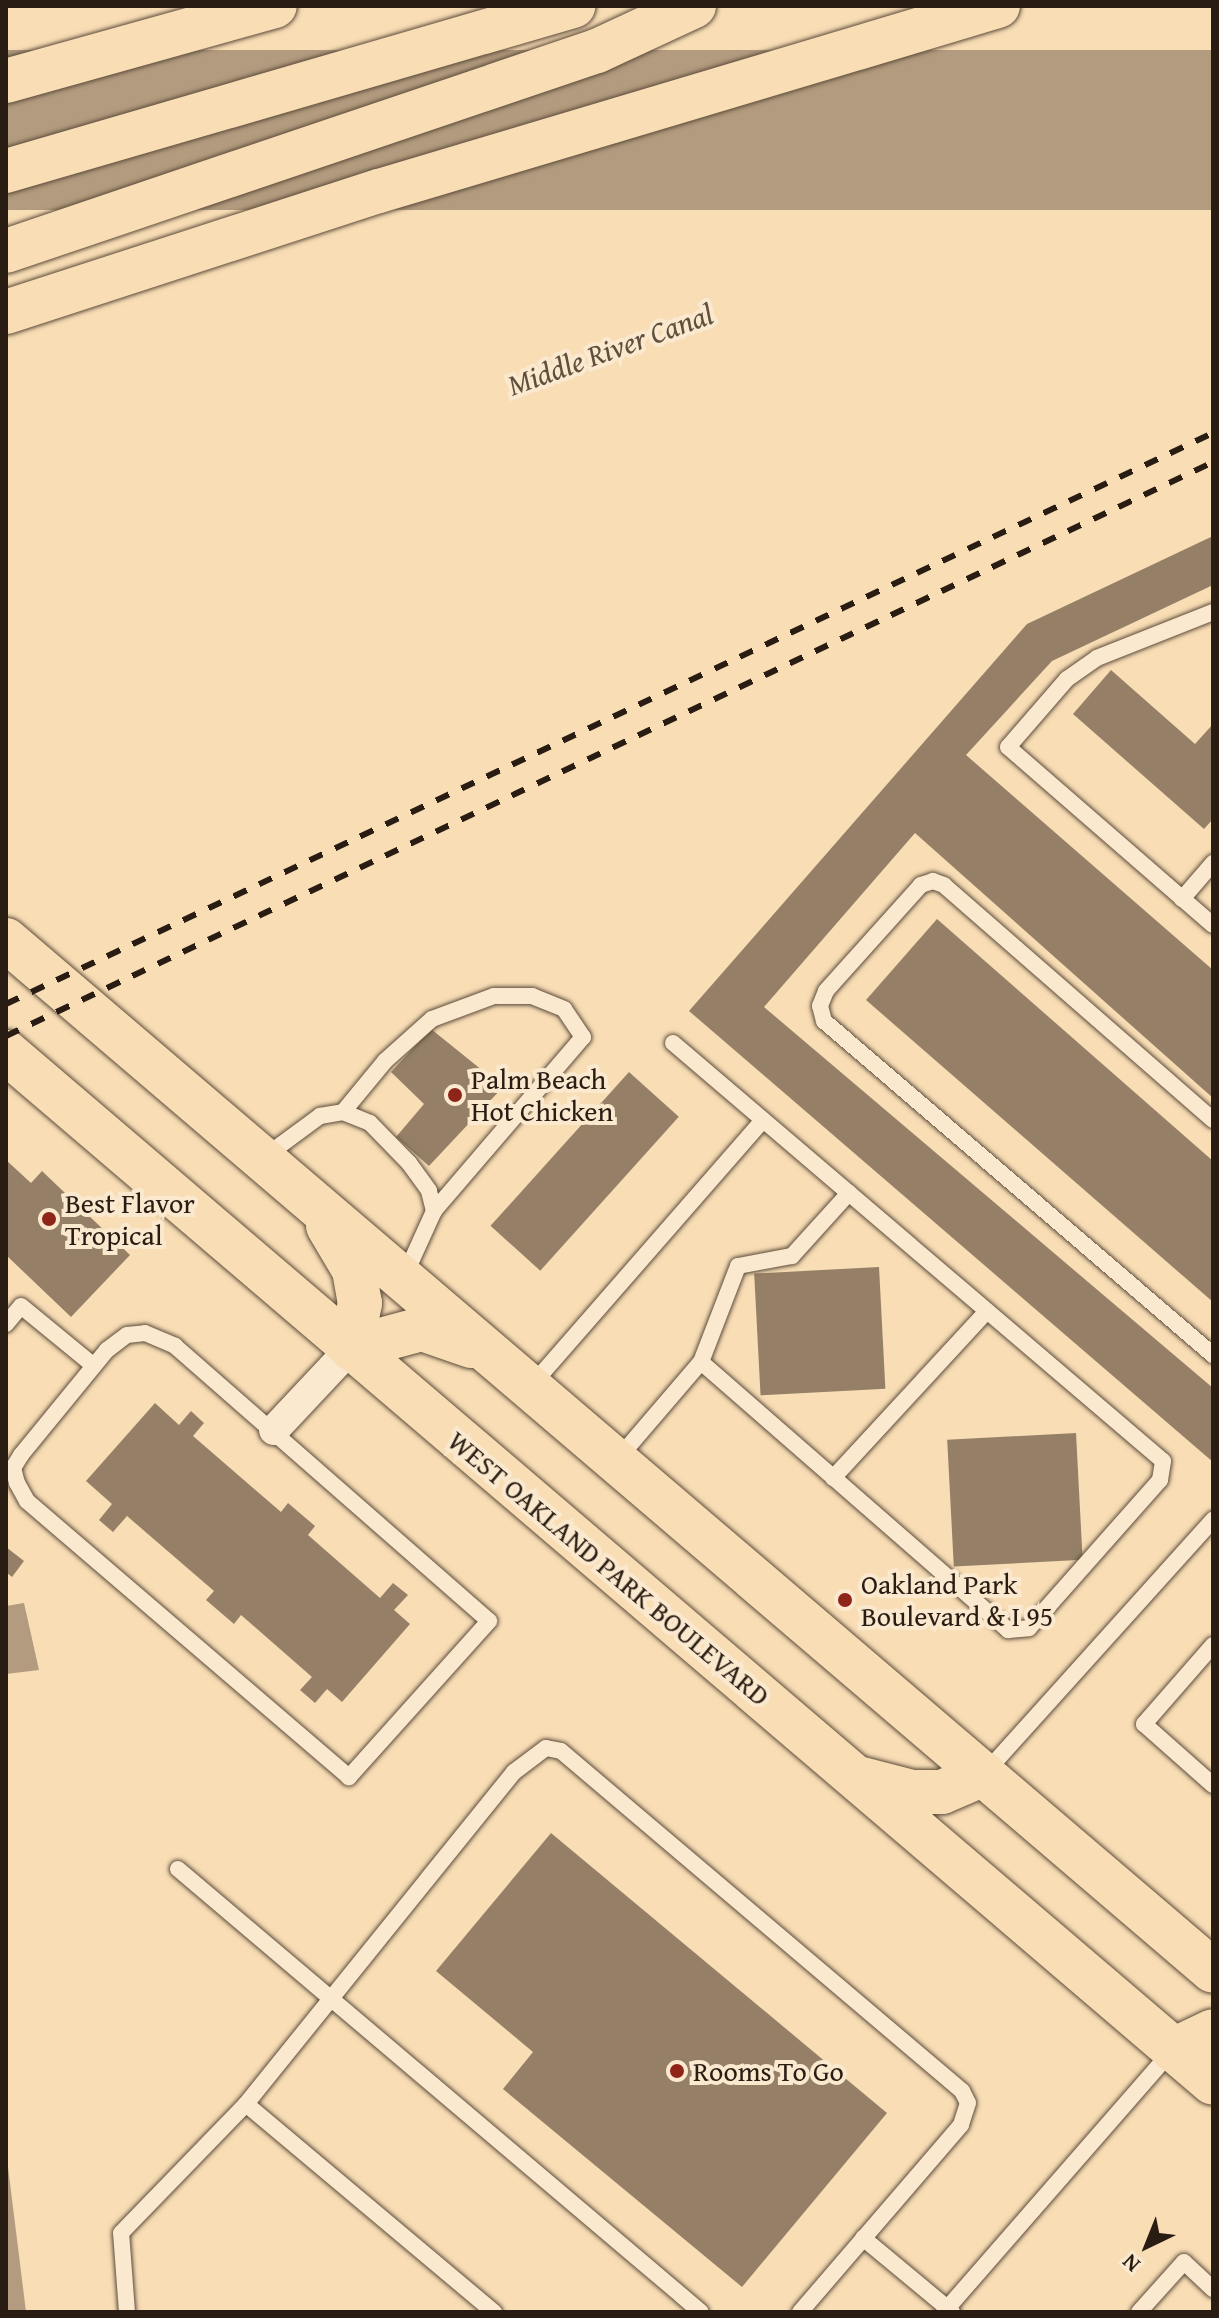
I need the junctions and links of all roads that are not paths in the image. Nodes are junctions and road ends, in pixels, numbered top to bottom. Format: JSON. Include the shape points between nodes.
{"nodes":[{"id":1,"x":275,"y":6,"type":"edge"},
{"id":2,"x":573,"y":6,"type":"edge"},
{"id":3,"x":694,"y":6,"type":"edge"},
{"id":4,"x":998,"y":6,"type":"edge"},
{"id":5,"x":6,"y":81,"type":"edge"},
{"id":6,"x":6,"y":171,"type":"edge"},
{"id":7,"x":6,"y":251,"type":"edge"},
{"id":8,"x":6,"y":312,"type":"edge"},
{"id":9,"x":1213,"y":612,"type":"edge"},
{"id":10,"x":1213,"y":863,"type":"edge"},
{"id":11,"x":1182,"y":899,"type":"junction"},
{"id":12,"x":1213,"y":925,"type":"edge"},
{"id":13,"x":6,"y":940,"type":"edge"},
{"id":14,"x":673,"y":1043,"type":"dead end"},
{"id":15,"x":6,"y":1052,"type":"edge"},
{"id":16,"x":343,"y":1112,"type":"junction"},
{"id":17,"x":763,"y":1120,"type":"junction"},
{"id":18,"x":1213,"y":1120,"type":"edge"},
{"id":19,"x":263,"y":1158,"type":"junction"},
{"id":20,"x":849,"y":1193,"type":"junction"},
{"id":21,"x":316,"y":1205,"type":"junction"},
{"id":22,"x":434,"y":1211,"type":"junction"},
{"id":23,"x":403,"y":1280,"type":"junction"},
{"id":24,"x":987,"y":1311,"type":"junction"},
{"id":25,"x":6,"y":1324,"type":"edge"},
{"id":26,"x":351,"y":1348,"type":"junction"},
{"id":27,"x":484,"y":1350,"type":"junction"},
{"id":28,"x":1213,"y":1355,"type":"edge"},
{"id":29,"x":701,"y":1362,"type":"junction"},
{"id":30,"x":94,"y":1366,"type":"junction"},
{"id":31,"x":530,"y":1387,"type":"junction"},
{"id":32,"x":274,"y":1430,"type":"junction"},
{"id":33,"x":615,"y":1462,"type":"junction"},
{"id":34,"x":833,"y":1478,"type":"junction"},
{"id":35,"x":1213,"y":1520,"type":"edge"},
{"id":36,"x":1213,"y":1645,"type":"edge"},
{"id":37,"x":984,"y":1774,"type":"junction"},
{"id":38,"x":852,"y":1776,"type":"junction"},
{"id":39,"x":1213,"y":1785,"type":"edge"},
{"id":40,"x":178,"y":1869,"type":"dead end"},
{"id":41,"x":1213,"y":1971,"type":"edge"},
{"id":42,"x":330,"y":2000,"type":"junction"},
{"id":43,"x":1213,"y":2031,"type":"edge"},
{"id":44,"x":1173,"y":2050,"type":"junction"},
{"id":45,"x":1213,"y":2083,"type":"edge"},
{"id":46,"x":246,"y":2104,"type":"junction"},
{"id":47,"x":863,"y":2238,"type":"junction"},
{"id":48,"x":1213,"y":2289,"type":"edge"},
{"id":49,"x":948,"y":2311,"type":"edge"},
{"id":50,"x":127,"y":2312,"type":"edge"},
{"id":51,"x":494,"y":2312,"type":"edge"},
{"id":52,"x":701,"y":2312,"type":"edge"},
{"id":53,"x":800,"y":2312,"type":"edge"},
{"id":54,"x":1139,"y":2312,"type":"edge"}],
"edges":[{"from":1,"to":5,"type":"main road"},
{"from":2,"to":6,"type":"main road"},
{"from":3,"to":7,"type":"main road","via":[[597,51]]},
{"from":4,"to":8,"type":"main road","via":[[379,191]]},
{"from":9,"to":11,"type":"lane","via":[[1097,658],[1067,679],[1008,747]]},
{"from":10,"to":11,"type":"lane"},
{"from":11,"to":12,"type":"lane"},
{"from":13,"to":19,"type":"main road"},
{"from":14,"to":17,"type":"lane"},
{"from":15,"to":26,"type":"main road","name":"WEST OAKLAND PARK BOULEVARD"},
{"from":16,"to":19,"type":"lane","via":[[320,1116]]},
{"from":16,"to":22,"type":"lane","via":[[370,1123],[409,1163],[429,1191]]},
{"from":16,"to":22,"type":"lane","via":[[385,1061],[432,1019],[494,996],[532,996],[564,1009],[583,1037]]},
{"from":17,"to":20,"type":"lane"},
{"from":17,"to":31,"type":"lane"},
{"from":18,"to":28,"type":"lane","via":[[944,885],[933,881],[921,885],[826,991],[820,1006],[824,1021]]},
{"from":19,"to":21,"type":"main road"},
{"from":20,"to":24,"type":"lane"},
{"from":20,"to":29,"type":"lane","via":[[792,1256],[738,1266]]},
{"from":21,"to":23,"type":"main road"},
{"from":21,"to":26,"type":"main road","via":[[354,1270],[360,1303]]},
{"from":22,"to":23,"type":"lane"},
{"from":23,"to":27,"type":"main road"},
{"from":24,"to":34,"type":"lane"},
{"from":24,"to":34,"type":"lane","via":[[1163,1461],[1160,1480],[1029,1628],[1008,1630]]},
{"from":25,"to":30,"type":"lane","via":[[21,1306]]},
{"from":26,"to":27,"type":"main road","via":[[422,1329]]},
{"from":26,"to":32,"type":"street"},
{"from":26,"to":38,"type":"main road","name":"WEST OAKLAND PARK BOULEVARD"},
{"from":27,"to":31,"type":"main road"},
{"from":29,"to":33,"type":"lane"},
{"from":29,"to":34,"type":"lane"},
{"from":30,"to":32,"type":"lane","via":[[127,1335],[162,1337]]},
{"from":30,"to":32,"type":"lane","via":[[13,1468],[27,1501],[349,1777],[489,1621]]},
{"from":31,"to":33,"type":"main road"},
{"from":33,"to":37,"type":"main road"},
{"from":35,"to":37,"type":"lane"},
{"from":36,"to":39,"type":"lane","via":[[1144,1724]]},
{"from":37,"to":38,"type":"main road","via":[[942,1792],[912,1792]]},
{"from":37,"to":41,"type":"main road"},
{"from":38,"to":44,"type":"main road","name":"WEST OAKLAND PARK BOULEVARD"},
{"from":40,"to":42,"type":"lane"},
{"from":42,"to":46,"type":"lane"},
{"from":42,"to":47,"type":"lane","via":[[514,1772],[546,1748],[561,1751],[962,2091],[968,2103],[961,2125]]},
{"from":42,"to":52,"type":"lane"},
{"from":43,"to":44,"type":"main road"},
{"from":44,"to":45,"type":"main road","name":"WEST OAKLAND PARK BOULEVARD"},
{"from":44,"to":49,"type":"lane"},
{"from":46,"to":50,"type":"lane","via":[[121,2233]]},
{"from":46,"to":51,"type":"lane"},
{"from":47,"to":49,"type":"lane"},
{"from":47,"to":53,"type":"lane"},
{"from":48,"to":54,"type":"lane","via":[[1184,2262]]}]}
